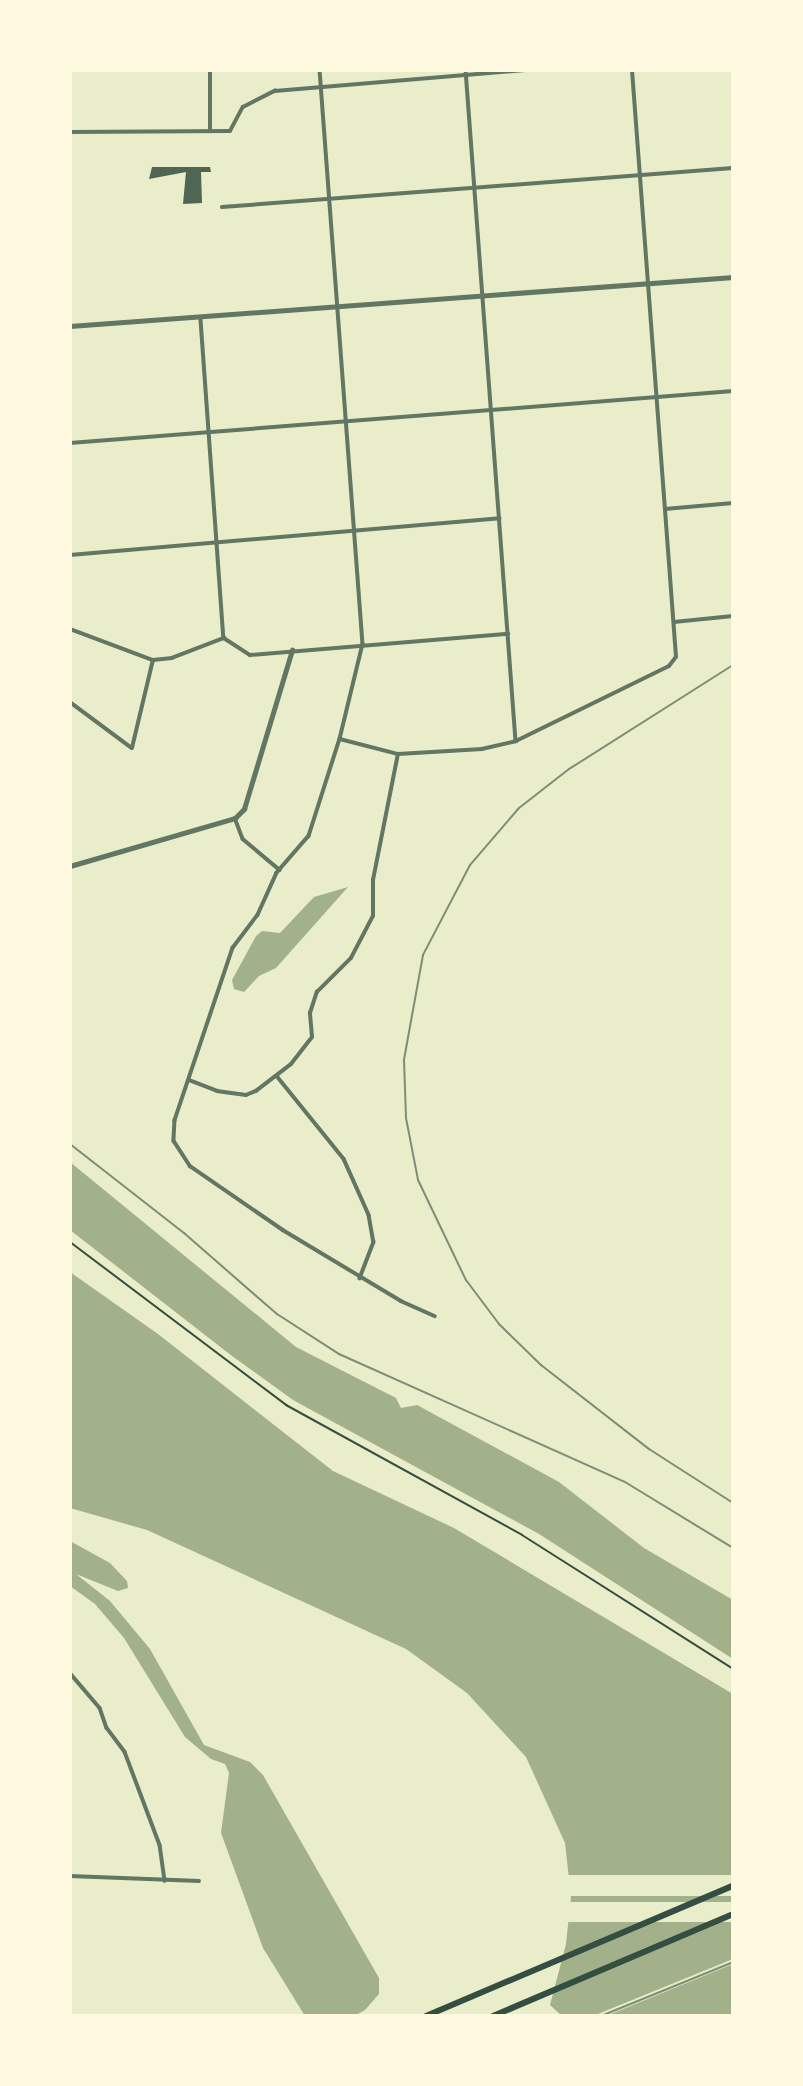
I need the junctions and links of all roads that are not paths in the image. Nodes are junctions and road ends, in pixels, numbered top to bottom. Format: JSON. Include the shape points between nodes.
{"nodes":[{"id":1,"x":210,"y":70,"type":"edge"},
{"id":2,"x":320,"y":70,"type":"edge"},
{"id":3,"x":524,"y":70,"type":"edge"},
{"id":4,"x":632,"y":70,"type":"edge"},
{"id":5,"x":466,"y":72,"type":"edge"},
{"id":6,"x":321,"y":88,"type":"junction"},
{"id":7,"x":210,"y":131,"type":"junction"},
{"id":8,"x":70,"y":132,"type":"edge"},
{"id":9,"x":733,"y":168,"type":"edge"},
{"id":10,"x":638,"y":174,"type":"junction"},
{"id":11,"x":475,"y":186,"type":"junction"},
{"id":12,"x":331,"y":198,"type":"junction"},
{"id":13,"x":222,"y":207,"type":"dead end"},
{"id":14,"x":733,"y":277,"type":"edge"},
{"id":15,"x":646,"y":286,"type":"junction"},
{"id":16,"x":483,"y":297,"type":"junction"},
{"id":17,"x":338,"y":309,"type":"junction"},
{"id":18,"x":201,"y":320,"type":"junction"},
{"id":19,"x":70,"y":326,"type":"edge"},
{"id":20,"x":733,"y":391,"type":"edge"},
{"id":21,"x":655,"y":397,"type":"junction"},
{"id":22,"x":492,"y":410,"type":"junction"},
{"id":23,"x":346,"y":421,"type":"junction"},
{"id":24,"x":209,"y":432,"type":"junction"},
{"id":25,"x":70,"y":443,"type":"edge"},
{"id":26,"x":733,"y":503,"type":"edge"},
{"id":27,"x":664,"y":509,"type":"junction"},
{"id":28,"x":499,"y":518,"type":"junction"},
{"id":29,"x":354,"y":532,"type":"junction"},
{"id":30,"x":217,"y":543,"type":"junction"},
{"id":31,"x":70,"y":555,"type":"edge"},
{"id":32,"x":733,"y":616,"type":"edge"},
{"id":33,"x":674,"y":622,"type":"junction"},
{"id":34,"x":70,"y":629,"type":"edge"},
{"id":35,"x":508,"y":634,"type":"junction"},
{"id":36,"x":224,"y":638,"type":"junction"},
{"id":37,"x":363,"y":644,"type":"junction"},
{"id":38,"x":292,"y":650,"type":"junction"},
{"id":39,"x":153,"y":660,"type":"junction"},
{"id":40,"x":70,"y":702,"type":"edge"},
{"id":41,"x":340,"y":739,"type":"junction"},
{"id":42,"x":516,"y":741,"type":"junction"},
{"id":43,"x":398,"y":754,"type":"junction"},
{"id":44,"x":235,"y":818,"type":"junction"},
{"id":45,"x":70,"y":866,"type":"edge"},
{"id":46,"x":280,"y":870,"type":"junction"},
{"id":47,"x":277,"y":1076,"type":"junction"},
{"id":48,"x":189,"y":1080,"type":"junction"},
{"id":49,"x":360,"y":1278,"type":"junction"},
{"id":50,"x":435,"y":1316,"type":"dead end"},
{"id":51,"x":70,"y":1673,"type":"edge"},
{"id":52,"x":70,"y":1876,"type":"edge"},
{"id":53,"x":165,"y":1881,"type":"junction"},
{"id":54,"x":199,"y":1881,"type":"dead end"},
{"id":55,"x":733,"y":1886,"type":"edge"},
{"id":56,"x":733,"y":1914,"type":"edge"},
{"id":57,"x":496,"y":2015,"type":"edge"},
{"id":58,"x":426,"y":2016,"type":"edge"}],
"edges":[{"from":1,"to":7,"type":"street"},
{"from":2,"to":6,"type":"street"},
{"from":3,"to":5,"type":"street"},
{"from":4,"to":10,"type":"street"},
{"from":5,"to":6,"type":"street"},
{"from":5,"to":11,"type":"street"},
{"from":6,"to":7,"type":"street","via":[[258,96],[243,107],[230,131]]},
{"from":6,"to":12,"type":"street"},
{"from":7,"to":8,"type":"street"},
{"from":9,"to":10,"type":"street"},
{"from":10,"to":11,"type":"street"},
{"from":10,"to":15,"type":"street"},
{"from":11,"to":12,"type":"street"},
{"from":11,"to":16,"type":"street"},
{"from":12,"to":13,"type":"street"},
{"from":12,"to":17,"type":"street"},
{"from":14,"to":15,"type":"street"},
{"from":15,"to":16,"type":"street"},
{"from":15,"to":21,"type":"street"},
{"from":16,"to":17,"type":"street"},
{"from":16,"to":22,"type":"street"},
{"from":17,"to":18,"type":"street"},
{"from":17,"to":23,"type":"street"},
{"from":18,"to":19,"type":"street"},
{"from":18,"to":24,"type":"street"},
{"from":20,"to":21,"type":"street"},
{"from":21,"to":22,"type":"street"},
{"from":21,"to":27,"type":"street"},
{"from":22,"to":23,"type":"street"},
{"from":22,"to":28,"type":"street"},
{"from":23,"to":24,"type":"street"},
{"from":23,"to":29,"type":"street"},
{"from":24,"to":25,"type":"street"},
{"from":24,"to":30,"type":"street"},
{"from":26,"to":27,"type":"street"},
{"from":27,"to":33,"type":"street"},
{"from":28,"to":29,"type":"street"},
{"from":28,"to":35,"type":"street"},
{"from":29,"to":30,"type":"street"},
{"from":29,"to":37,"type":"street"},
{"from":30,"to":31,"type":"street"},
{"from":30,"to":36,"type":"street"},
{"from":32,"to":33,"type":"street"},
{"from":33,"to":42,"type":"street","via":[[676,657],[669,666]]},
{"from":34,"to":39,"type":"street"},
{"from":35,"to":37,"type":"street"},
{"from":35,"to":42,"type":"street"},
{"from":36,"to":38,"type":"street","via":[[250,655]]},
{"from":36,"to":39,"type":"street","via":[[172,658]]},
{"from":37,"to":38,"type":"street"},
{"from":37,"to":41,"type":"street"},
{"from":38,"to":44,"type":"street","via":[[244,809]]},
{"from":39,"to":40,"type":"street","via":[[132,748]]},
{"from":41,"to":43,"type":"street"},
{"from":41,"to":46,"type":"street","via":[[309,836]]},
{"from":42,"to":43,"type":"street","via":[[482,749]]},
{"from":43,"to":47,"type":"street","via":[[366,935],[351,958],[317,992],[310,1013],[312,1037]]},
{"from":44,"to":45,"type":"street"},
{"from":44,"to":46,"type":"street","via":[[243,839]]},
{"from":46,"to":48,"type":"street","via":[[258,915],[233,948]]},
{"from":47,"to":48,"type":"street","via":[[246,1095],[217,1091]]},
{"from":47,"to":49,"type":"street","via":[[344,1159],[369,1215],[374,1242]]},
{"from":48,"to":49,"type":"street","via":[[174,1130],[184,1159]]},
{"from":49,"to":50,"type":"street"},
{"from":51,"to":53,"type":"street","via":[[100,1708],[107,1728],[125,1752],[160,1845]]},
{"from":52,"to":53,"type":"street"},
{"from":53,"to":54,"type":"street"},
{"from":55,"to":58,"type":"highway"},
{"from":56,"to":57,"type":"highway"}]}
